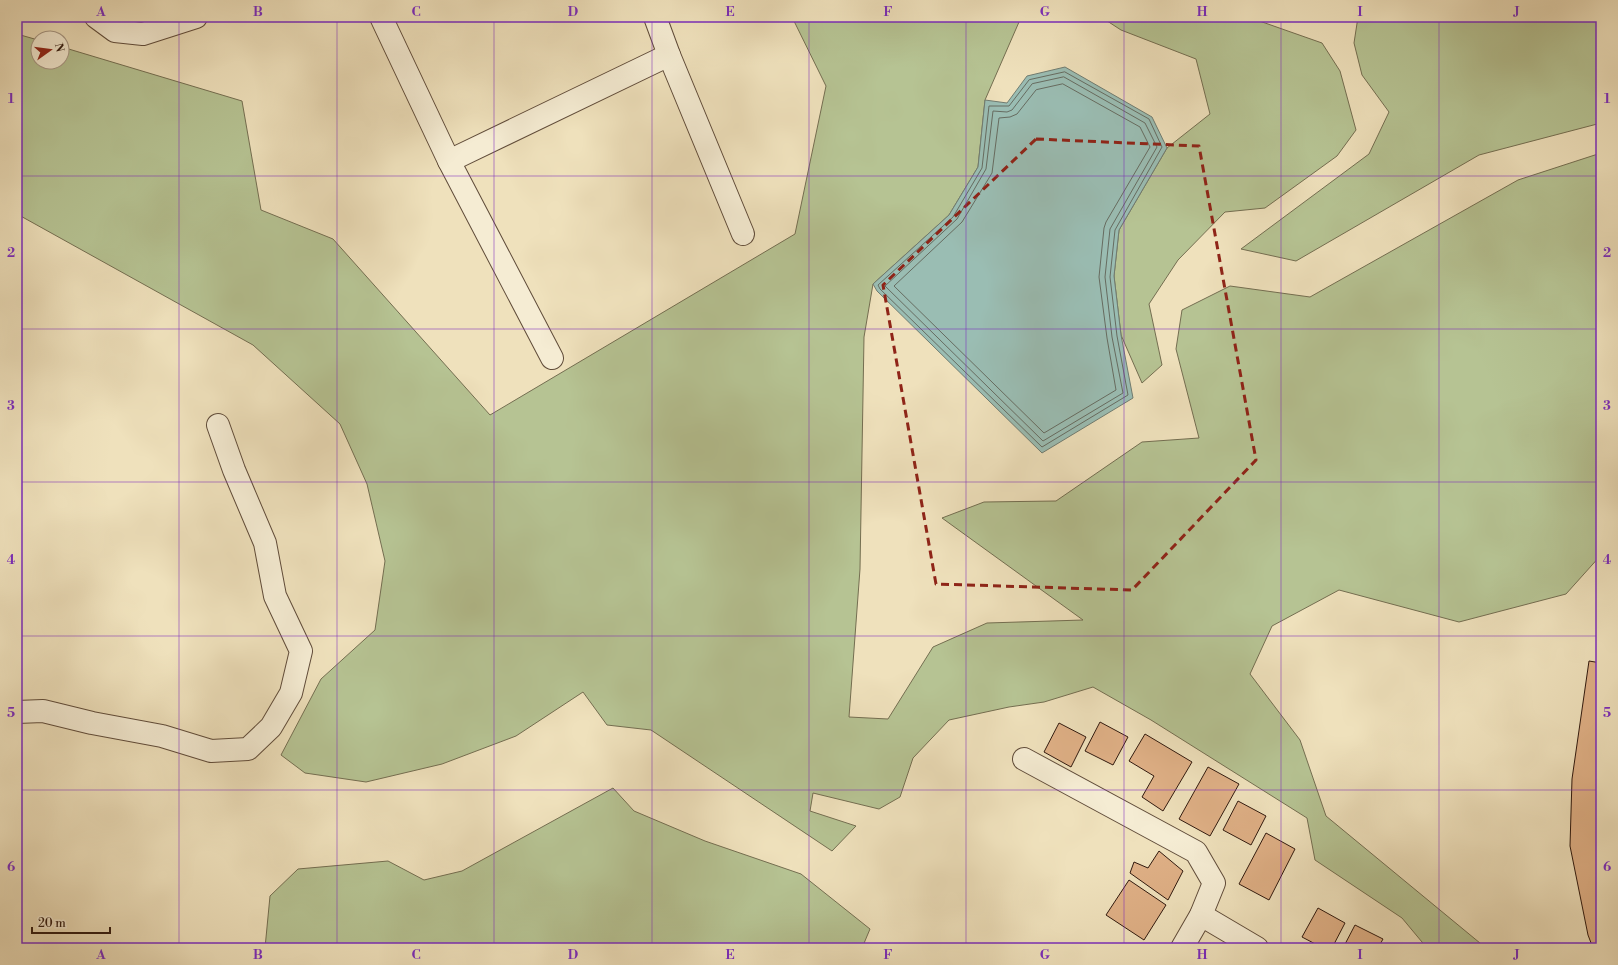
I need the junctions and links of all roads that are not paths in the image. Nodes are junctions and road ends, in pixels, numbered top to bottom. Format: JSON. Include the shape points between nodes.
{"nodes":[{"id":1,"x":96,"y":17,"type":"edge"},
{"id":2,"x":196,"y":17,"type":"edge"},
{"id":3,"x":381,"y":17,"type":"edge"},
{"id":4,"x":655,"y":17,"type":"edge"},
{"id":5,"x":669,"y":56,"type":"junction"},
{"id":6,"x":449,"y":160,"type":"junction"},
{"id":7,"x":743,"y":234,"type":"dead end"},
{"id":8,"x":552,"y":358,"type":"dead end"},
{"id":9,"x":218,"y":425,"type":"dead end"},
{"id":10,"x":17,"y":712,"type":"edge"},
{"id":11,"x":1024,"y":759,"type":"dead end"},
{"id":12,"x":1201,"y":915,"type":"junction"},
{"id":13,"x":1182,"y":948,"type":"edge"},
{"id":14,"x":1257,"y":948,"type":"edge"}],
"edges":[{"from":1,"to":2,"type":"street","via":[[115,31],[143,34]]},
{"from":3,"to":6,"type":"street"},
{"from":4,"to":5,"type":"street"},
{"from":5,"to":6,"type":"street"},
{"from":5,"to":7,"type":"street"},
{"from":6,"to":8,"type":"street"},
{"from":9,"to":10,"type":"street","via":[[265,543],[275,596],[301,651],[291,693],[271,728],[248,749],[212,751],[162,736],[43,711]]},
{"from":11,"to":12,"type":"street","via":[[1196,852],[1214,883]]},
{"from":12,"to":13,"type":"street"},
{"from":12,"to":14,"type":"street"}]}
